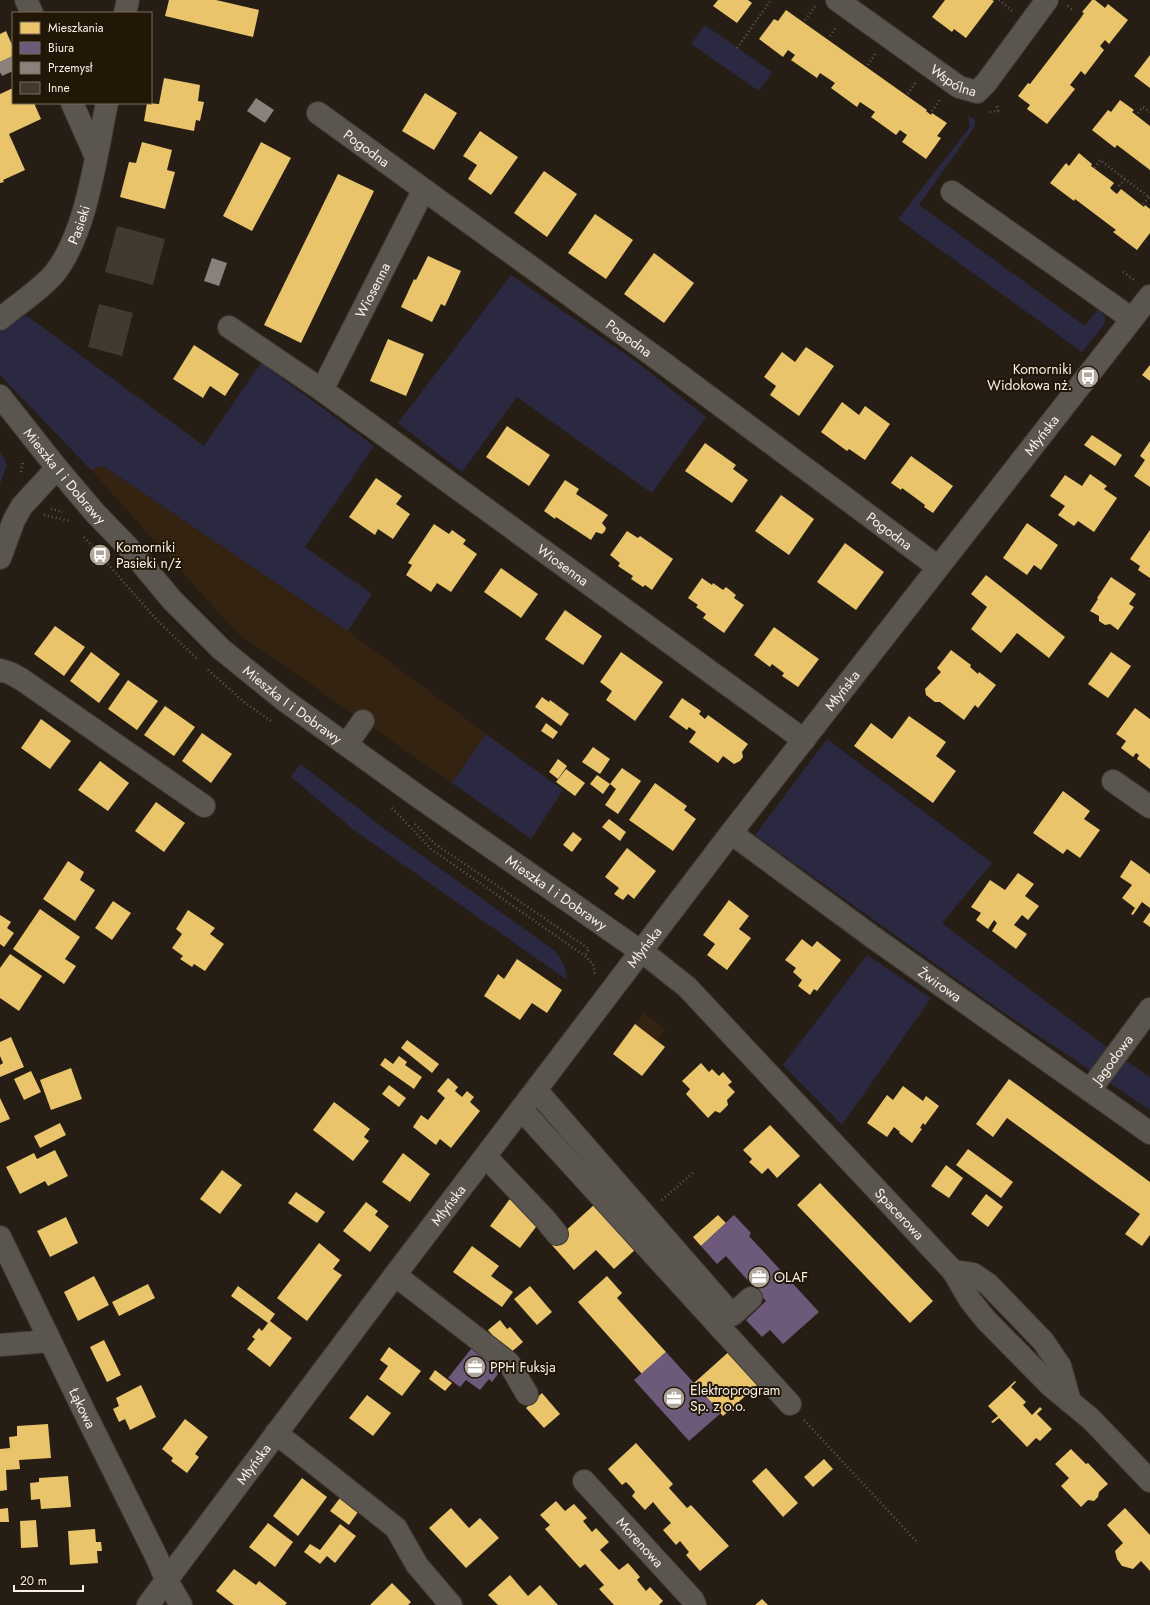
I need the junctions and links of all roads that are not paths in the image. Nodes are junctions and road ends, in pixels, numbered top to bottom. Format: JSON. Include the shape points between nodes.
{"nodes":[{"id":1,"x":26,"y":0,"type":"edge"},
{"id":2,"x":128,"y":0,"type":"edge"},
{"id":3,"x":1047,"y":0,"type":"edge"},
{"id":4,"x":827,"y":1,"type":"edge"},
{"id":5,"x":32,"y":12,"type":"edge"},
{"id":6,"x":125,"y":12,"type":"edge"},
{"id":7,"x":72,"y":104,"type":"edge"},
{"id":8,"x":107,"y":104,"type":"edge"},
{"id":9,"x":318,"y":113,"type":"dead end"},
{"id":10,"x":96,"y":157,"type":"junction"},
{"id":11,"x":423,"y":191,"type":"junction"},
{"id":12,"x":952,"y":192,"type":"dead end"},
{"id":13,"x":1150,"y":296,"type":"edge"},
{"id":14,"x":0,"y":319,"type":"edge"},
{"id":15,"x":1132,"y":319,"type":"junction"},
{"id":16,"x":229,"y":326,"type":"dead end"},
{"id":17,"x":322,"y":390,"type":"junction"},
{"id":18,"x":0,"y":396,"type":"edge"},
{"id":19,"x":57,"y":468,"type":"junction"},
{"id":20,"x":0,"y":558,"type":"edge"},
{"id":21,"x":938,"y":567,"type":"junction"},
{"id":22,"x":0,"y":670,"type":"edge"},
{"id":23,"x":363,"y":721,"type":"dead end"},
{"id":24,"x":804,"y":740,"type":"junction"},
{"id":25,"x":347,"y":744,"type":"junction"},
{"id":26,"x":1113,"y":781,"type":"dead end"},
{"id":27,"x":204,"y":806,"type":"dead end"},
{"id":28,"x":1150,"y":807,"type":"edge"},
{"id":29,"x":731,"y":833,"type":"junction"},
{"id":30,"x":641,"y":952,"type":"junction"},
{"id":31,"x":1150,"y":1009,"type":"edge"},
{"id":32,"x":536,"y":1090,"type":"junction"},
{"id":33,"x":1090,"y":1090,"type":"junction"},
{"id":34,"x":521,"y":1110,"type":"junction"},
{"id":35,"x":1150,"y":1134,"type":"edge"},
{"id":36,"x":486,"y":1157,"type":"junction"},
{"id":37,"x":557,"y":1234,"type":"dead end"},
{"id":38,"x":0,"y":1237,"type":"edge"},
{"id":39,"x":395,"y":1275,"type":"junction"},
{"id":40,"x":751,"y":1298,"type":"dead end"},
{"id":41,"x":50,"y":1341,"type":"junction"},
{"id":42,"x":0,"y":1345,"type":"edge"},
{"id":43,"x":527,"y":1394,"type":"dead end"},
{"id":44,"x":790,"y":1404,"type":"road end"},
{"id":45,"x":276,"y":1433,"type":"junction"},
{"id":46,"x":584,"y":1481,"type":"dead end"},
{"id":47,"x":1150,"y":1481,"type":"edge"},
{"id":48,"x":166,"y":1579,"type":"junction"},
{"id":49,"x":148,"y":1605,"type":"edge"},
{"id":50,"x":181,"y":1605,"type":"edge"},
{"id":51,"x":451,"y":1605,"type":"edge"},
{"id":52,"x":695,"y":1605,"type":"edge"}],
"edges":[{"from":1,"to":5,"type":"street"},
{"from":2,"to":6,"type":"street"},
{"from":3,"to":4,"type":"street","name":"Wspólna","via":[[977,92],[959,87]]},
{"from":7,"to":10,"type":"street"},
{"from":8,"to":10,"type":"street","name":"Pasieki"},
{"from":9,"to":11,"type":"street","name":"Pogodna"},
{"from":10,"to":14,"type":"street","name":"Pasieki","via":[[81,219],[73,244],[64,260],[53,275]]},
{"from":11,"to":17,"type":"street","name":"Wiosenna"},
{"from":11,"to":21,"type":"street","name":"Pogodna","via":[[662,362]]},
{"from":12,"to":15,"type":"street"},
{"from":13,"to":15,"type":"street","name":"Młyńska"},
{"from":15,"to":21,"type":"street","name":"Młyńska"},
{"from":16,"to":17,"type":"street","name":"Wiosenna"},
{"from":17,"to":24,"type":"street","name":"Wiosenna"},
{"from":18,"to":19,"type":"street","name":"Mieszka I i Dobrawy"},
{"from":19,"to":20,"type":"street","via":[[22,506],[11,526]]},
{"from":19,"to":25,"type":"street","name":"Mieszka I i Dobrawy","via":[[195,624],[265,686]]},
{"from":21,"to":24,"type":"street","name":"Młyńska"},
{"from":22,"to":27,"type":"street","via":[[21,679]]},
{"from":23,"to":25,"type":"street"},
{"from":24,"to":29,"type":"street","name":"Młyńska"},
{"from":25,"to":30,"type":"street","name":"Mieszka I i Dobrawy"},
{"from":26,"to":28,"type":"street"},
{"from":29,"to":30,"type":"street","name":"Młyńska"},
{"from":29,"to":33,"type":"street","name":"Żwirowa","via":[[874,938]]},
{"from":30,"to":32,"type":"street","name":"Młyńska"},
{"from":30,"to":47,"type":"street","name":"Spacerowa","via":[[672,974],[701,1001],[953,1271],[970,1300],[986,1320],[1051,1386],[1091,1419]]},
{"from":31,"to":33,"type":"street","name":"Jagodowa"},
{"from":32,"to":34,"type":"street","name":"Młyńska"},
{"from":32,"to":40,"type":"street","via":[[732,1315]]},
{"from":33,"to":35,"type":"street","name":"Żwirowa"},
{"from":34,"to":36,"type":"street","name":"Młyńska"},
{"from":34,"to":44,"type":"street"},
{"from":36,"to":37,"type":"street"},
{"from":36,"to":39,"type":"street","name":"Młyńska"},
{"from":38,"to":41,"type":"street","name":"Łąkowa"},
{"from":39,"to":43,"type":"street","via":[[509,1363]]},
{"from":39,"to":45,"type":"street","name":"Młyńska"},
{"from":41,"to":42,"type":"street"},
{"from":41,"to":48,"type":"street","name":"Łąkowa"},
{"from":45,"to":48,"type":"street","name":"Młyńska"},
{"from":45,"to":51,"type":"street","via":[[396,1528],[416,1565]]},
{"from":46,"to":52,"type":"street","name":"Morenowa","via":[[688,1594]]},
{"from":48,"to":49,"type":"street","name":"Młyńska"},
{"from":48,"to":50,"type":"street","name":"Łąkowa"}]}
